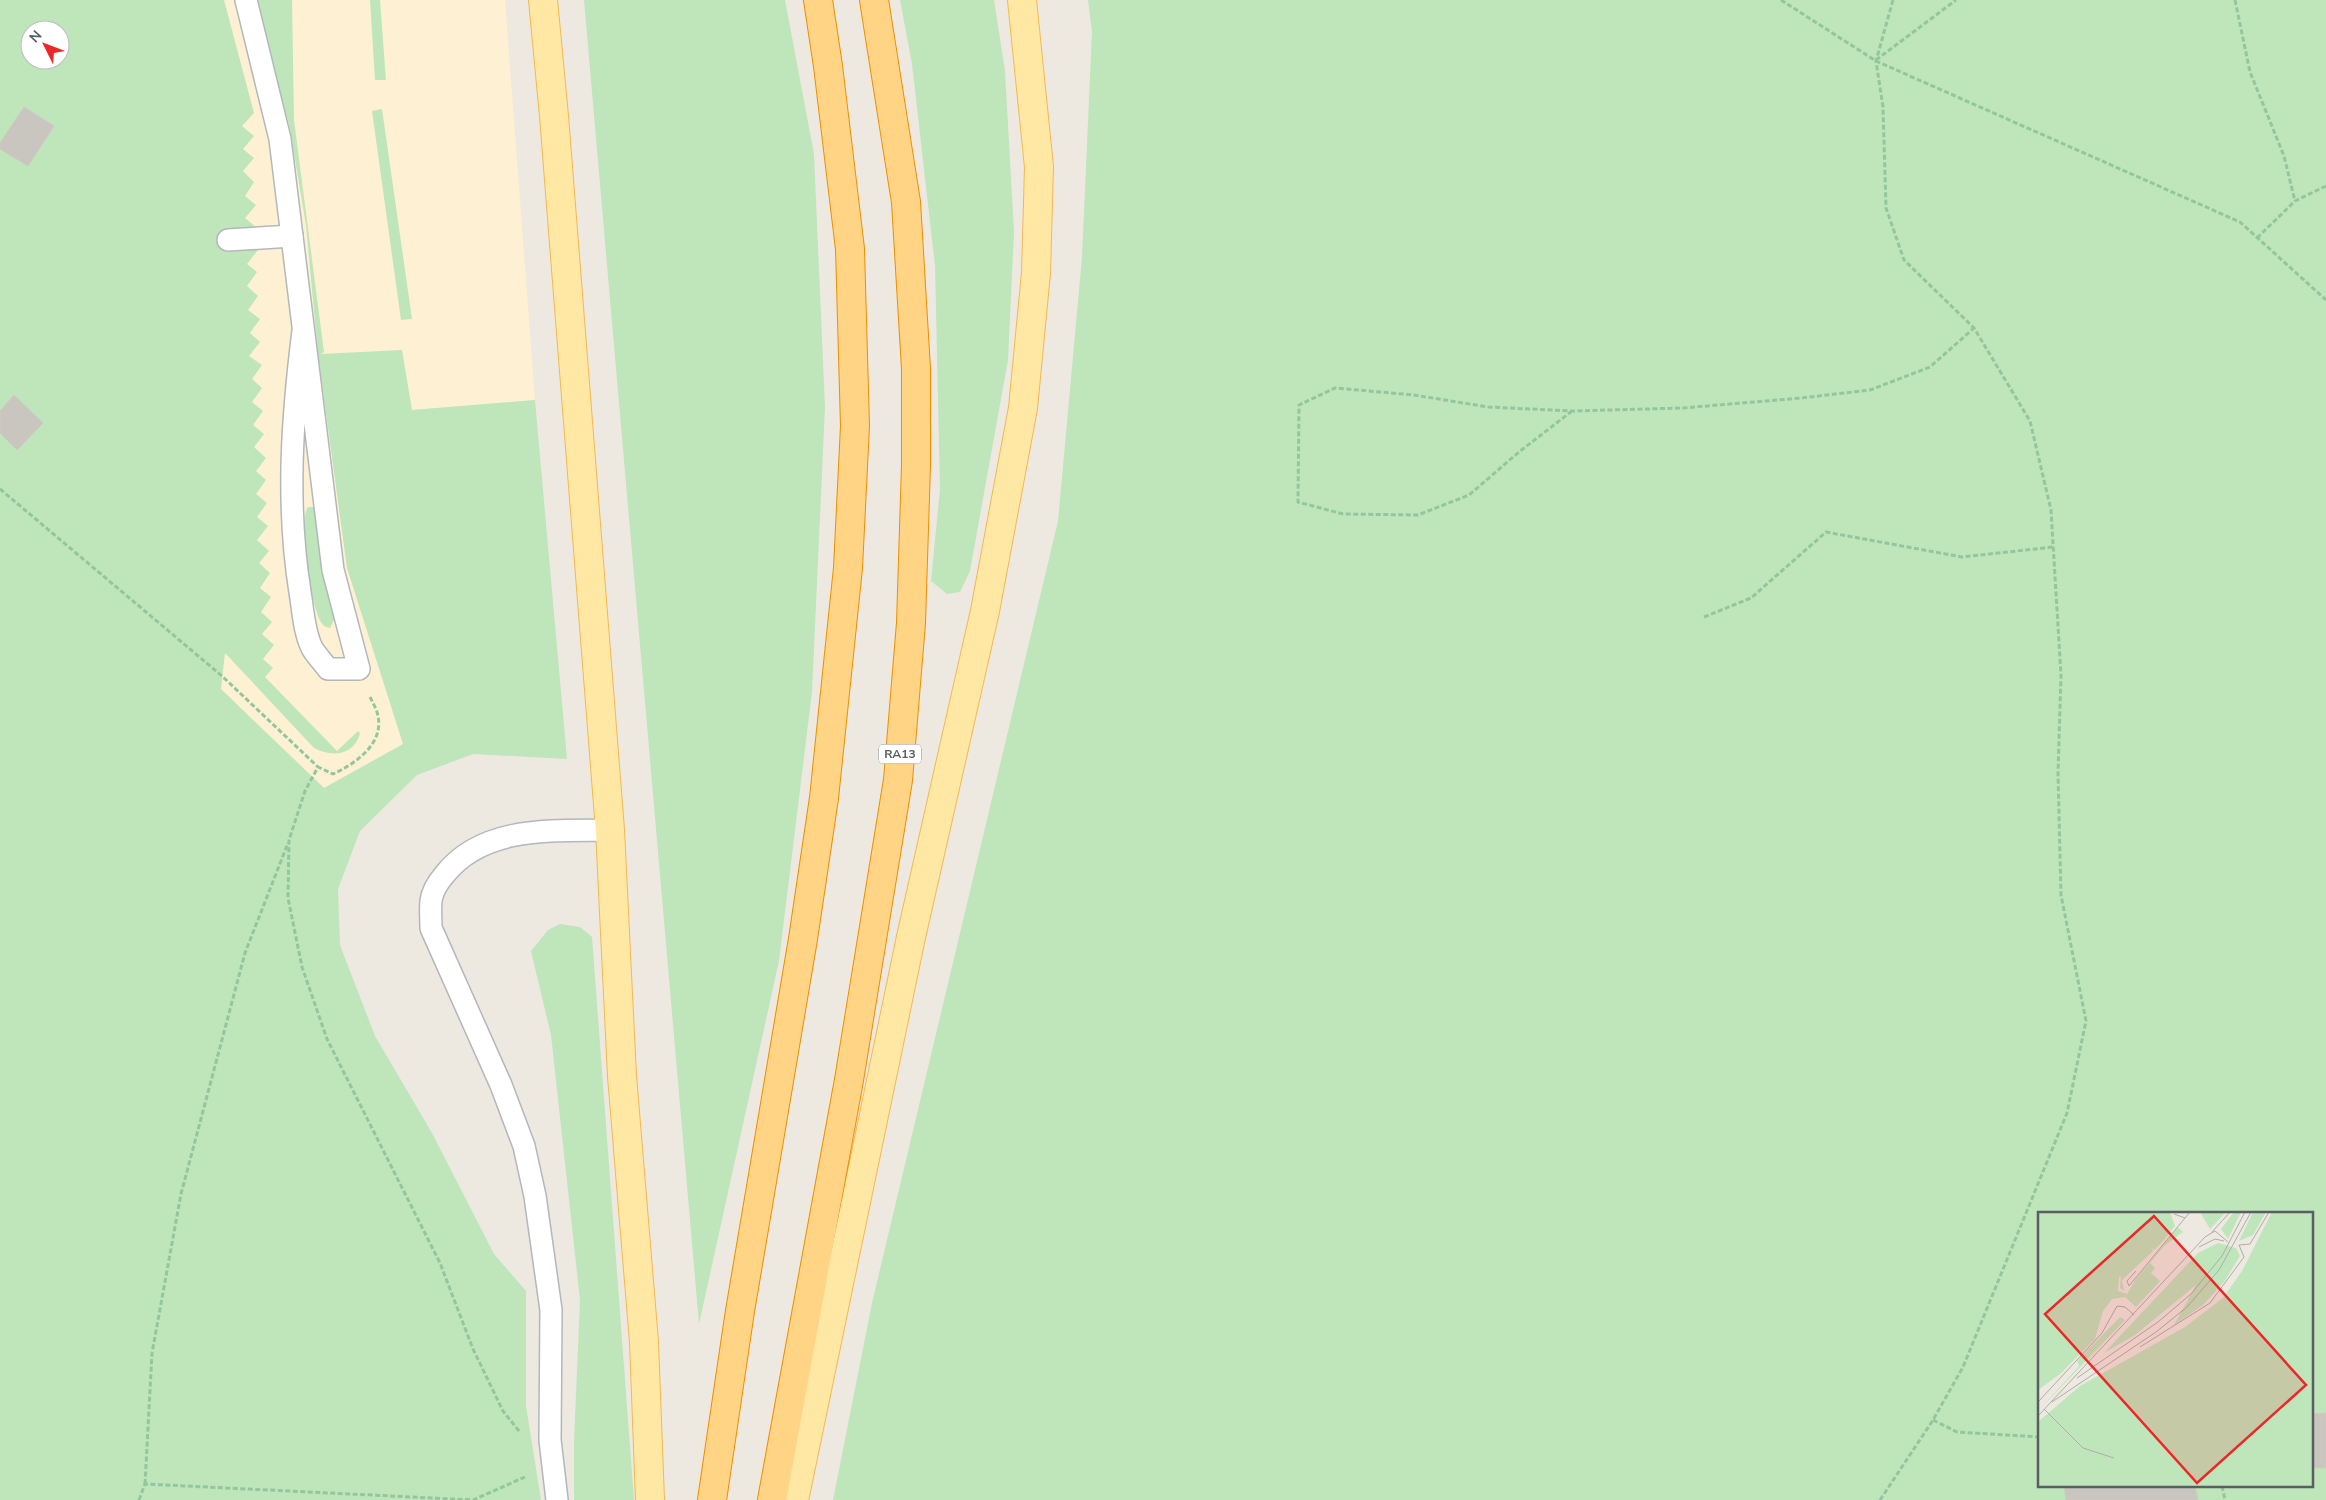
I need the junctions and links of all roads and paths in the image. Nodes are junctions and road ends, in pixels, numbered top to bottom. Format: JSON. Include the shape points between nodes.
{"nodes":[{"id":1,"x":246,"y":0,"type":"edge"},
{"id":2,"x":543,"y":0,"type":"edge"},
{"id":3,"x":818,"y":0,"type":"edge"},
{"id":4,"x":874,"y":0,"type":"edge"},
{"id":5,"x":1022,"y":0,"type":"edge"},
{"id":6,"x":1781,"y":0,"type":"edge"},
{"id":7,"x":1893,"y":0,"type":"edge"},
{"id":8,"x":1956,"y":0,"type":"edge"},
{"id":9,"x":2235,"y":0,"type":"edge"},
{"id":10,"x":1876,"y":61,"type":"junction"},
{"id":11,"x":2326,"y":186,"type":"edge"},
{"id":12,"x":2295,"y":201,"type":"junction"},
{"id":13,"x":292,"y":236,"type":"junction"},
{"id":14,"x":2257,"y":238,"type":"junction"},
{"id":15,"x":228,"y":240,"type":"dead end"},
{"id":16,"x":2326,"y":300,"type":"edge"},
{"id":17,"x":1974,"y":328,"type":"junction"},
{"id":18,"x":302,"y":331,"type":"junction"},
{"id":19,"x":1572,"y":411,"type":"junction"},
{"id":20,"x":0,"y":488,"type":"edge"},
{"id":21,"x":2053,"y":547,"type":"junction"},
{"id":22,"x":1704,"y":618,"type":"dead end"},
{"id":23,"x":358,"y":669,"type":"junction"},
{"id":24,"x":318,"y":768,"type":"junction"},
{"id":25,"x":610,"y":830,"type":"junction"},
{"id":26,"x":289,"y":840,"type":"junction"},
{"id":27,"x":1933,"y":1420,"type":"junction"},
{"id":28,"x":2038,"y":1437,"type":"edge"},
{"id":29,"x":550,"y":1440,"type":"junction"},
{"id":30,"x":553,"y":1465,"type":"junction"},
{"id":31,"x":145,"y":1484,"type":"junction"},
{"id":32,"x":139,"y":1500,"type":"edge"},
{"id":33,"x":557,"y":1500,"type":"edge"},
{"id":34,"x":650,"y":1500,"type":"edge"},
{"id":35,"x":712,"y":1500,"type":"edge"},
{"id":36,"x":772,"y":1500,"type":"edge"},
{"id":37,"x":794,"y":1500,"type":"edge"},
{"id":38,"x":1880,"y":1500,"type":"edge"}],
"edges":[{"from":1,"to":13,"type":"lane","via":[[280,139]]},
{"from":2,"to":25,"type":"main road"},
{"from":3,"to":35,"type":"highway","via":[[850,249],[855,426],[848,568],[816,854]]},
{"from":4,"to":36,"type":"highway","number":"RA13","via":[[906,202],[915,350],[916,465],[911,623],[895,799],[849,1080]]},
{"from":5,"to":37,"type":"main road","via":[[1039,167],[1036,273],[1023,408],[985,611],[911,937]]},
{"from":6,"to":10,"type":"path"},
{"from":7,"to":10,"type":"path"},
{"from":8,"to":10,"type":"path"},
{"from":9,"to":12,"type":"path","via":[[2250,72],[2284,156]]},
{"from":10,"to":14,"type":"path","via":[[2240,222]]},
{"from":10,"to":17,"type":"path","via":[[1883,107],[1886,208],[1904,260]]},
{"from":11,"to":12,"type":"path"},
{"from":12,"to":14,"type":"path"},
{"from":13,"to":15,"type":"lane"},
{"from":13,"to":18,"type":"lane"},
{"from":14,"to":16,"type":"path"},
{"from":17,"to":19,"type":"path","via":[[1930,366],[1870,390],[1683,408]]},
{"from":17,"to":21,"type":"path","via":[[2030,422],[2051,510]]},
{"from":18,"to":23,"type":"lane","via":[[333,570]]},
{"from":18,"to":23,"type":"lane","via":[[290,482],[292,536],[304,616],[312,648],[328,669]]},
{"from":19,"to":19,"type":"path","via":[[1488,407],[1414,395],[1335,388],[1299,405],[1298,502],[1343,514],[1418,515],[1469,495]]},
{"from":20,"to":24,"type":"path","via":[[222,676]]},
{"from":21,"to":22,"type":"path","via":[[1962,557],[1826,532],[1751,598]]},
{"from":21,"to":27,"type":"path","via":[[2061,675],[2058,773],[2061,895],[2086,1021],[2067,1113],[1963,1367]]},
{"from":23,"to":24,"type":"path","via":[[378,716],[378,730],[373,743],[364,754],[333,774]]},
{"from":24,"to":26,"type":"path","via":[[304,791]]},
{"from":25,"to":29,"type":"lane","via":[[540,831],[495,840],[454,862],[439,881],[431,900],[431,928],[501,1085],[524,1146],[535,1196],[551,1310]]},
{"from":25,"to":34,"type":"main road","via":[[622,1076],[644,1342]]},
{"from":26,"to":29,"type":"path","via":[[288,898],[302,967],[327,1039],[440,1263],[473,1348],[503,1411],[520,1432]]},
{"from":26,"to":31,"type":"path","via":[[246,952],[180,1194],[152,1353]]},
{"from":27,"to":28,"type":"path","via":[[1957,1432]]},
{"from":27,"to":38,"type":"path"},
{"from":29,"to":30,"type":"lane"},
{"from":30,"to":31,"type":"path","via":[[473,1500]]},
{"from":30,"to":33,"type":"lane"},
{"from":31,"to":32,"type":"path"}]}
